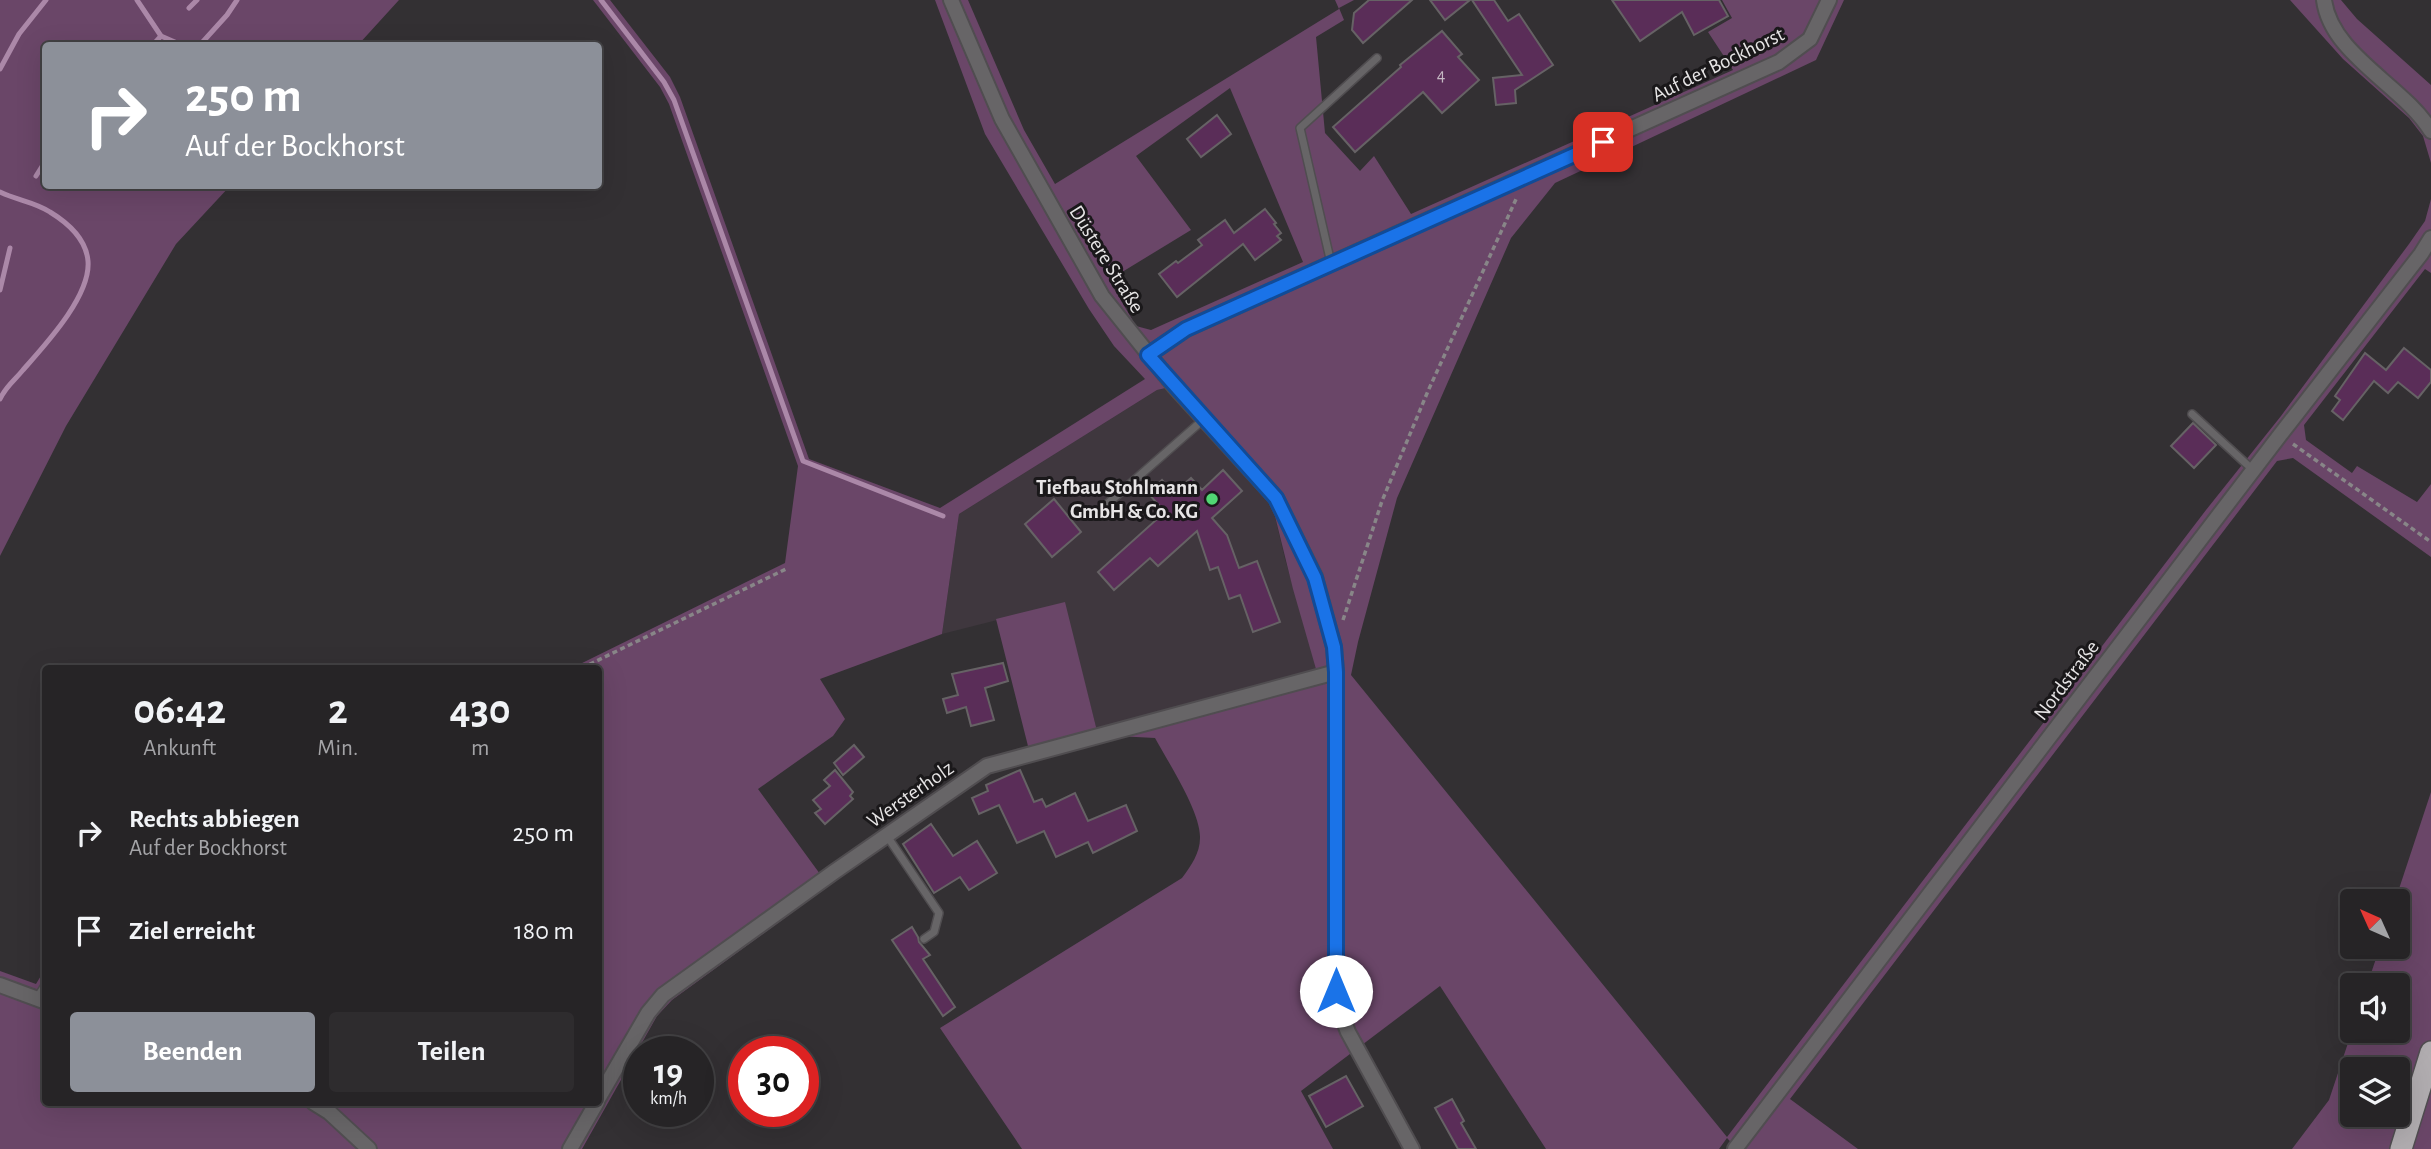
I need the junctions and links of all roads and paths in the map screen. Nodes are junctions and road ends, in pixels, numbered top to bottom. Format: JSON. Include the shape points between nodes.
{"nodes":[{"id":1,"x":951,"y":0,"type":"edge"},
{"id":2,"x":1829,"y":0,"type":"edge"},
{"id":3,"x":2323,"y":0,"type":"edge"},
{"id":4,"x":1377,"y":58,"type":"dead end"},
{"id":5,"x":2431,"y":131,"type":"edge"},
{"id":6,"x":1528,"y":177,"type":"junction"},
{"id":7,"x":2431,"y":238,"type":"edge"},
{"id":8,"x":1331,"y":264,"type":"junction"},
{"id":9,"x":1148,"y":355,"type":"junction"},
{"id":10,"x":2192,"y":415,"type":"dead end"},
{"id":11,"x":1204,"y":419,"type":"junction"},
{"id":12,"x":2280,"y":435,"type":"junction"},
{"id":13,"x":2253,"y":471,"type":"junction"},
{"id":14,"x":1106,"y":505,"type":"dead end"},
{"id":15,"x":2431,"y":542,"type":"edge"},
{"id":16,"x":788,"y":568,"type":"dead end"},
{"id":17,"x":1334,"y":647,"type":"junction"},
{"id":18,"x":588,"y":665,"type":"edge"},
{"id":19,"x":1336,"y":672,"type":"junction"},
{"id":20,"x":887,"y":836,"type":"junction"},
{"id":21,"x":925,"y":940,"type":"dead end"},
{"id":22,"x":0,"y":985,"type":"edge"},
{"id":23,"x":41,"y":1000,"type":"edge"},
{"id":24,"x":2431,"y":1052,"type":"edge"},
{"id":25,"x":602,"y":1094,"type":"edge"},
{"id":26,"x":319,"y":1106,"type":"edge"},
{"id":27,"x":595,"y":1106,"type":"edge"},
{"id":28,"x":369,"y":1149,"type":"edge"},
{"id":29,"x":570,"y":1149,"type":"edge"},
{"id":30,"x":1412,"y":1149,"type":"edge"},
{"id":31,"x":1735,"y":1149,"type":"edge"},
{"id":32,"x":2401,"y":1149,"type":"edge"}],
"edges":[{"from":1,"to":9,"type":"street","name":"Düstere Straße","via":[[1002,119],[1042,194],[1102,296]]},
{"from":2,"to":6,"type":"street","name":"Auf der Bockhorst","via":[[1810,39],[1779,62]]},
{"from":3,"to":5,"type":"street","via":[[2337,34],[2420,114]]},
{"from":4,"to":8,"type":"lane","via":[[1300,128]]},
{"from":6,"to":8,"type":"street","name":"Auf der Bockhorst"},
{"from":6,"to":17,"type":"path","via":[[1382,501]]},
{"from":7,"to":12,"type":"street","name":"Nordstraße"},
{"from":8,"to":9,"type":"street","name":"Auf der Bockhorst","via":[[1186,329]]},
{"from":9,"to":11,"type":"street","name":"Düstere Straße"},
{"from":10,"to":13,"type":"lane"},
{"from":11,"to":14,"type":"lane"},
{"from":11,"to":17,"type":"street","name":"Düstere Straße","via":[[1276,498],[1315,578]]},
{"from":12,"to":13,"type":"street","name":"Nordstraße"},
{"from":12,"to":15,"type":"path"},
{"from":13,"to":31,"type":"street","name":"Nordstraße"},
{"from":16,"to":18,"type":"path"},
{"from":17,"to":19,"type":"street","name":"Düstere Straße"},
{"from":19,"to":20,"type":"street","name":"Wersterholz","via":[[987,766]]},
{"from":19,"to":30,"type":"street","name":"Düstere Straße","via":[[1336,991],[1348,1032]]},
{"from":20,"to":21,"type":"lane","via":[[939,913],[934,932]]},
{"from":20,"to":25,"type":"street","name":"Wersterholz","via":[[663,995]]},
{"from":22,"to":23,"type":"street"},
{"from":24,"to":32,"type":"highway"},
{"from":26,"to":28,"type":"street"},
{"from":27,"to":29,"type":"street","name":"Wersterholz"}]}
